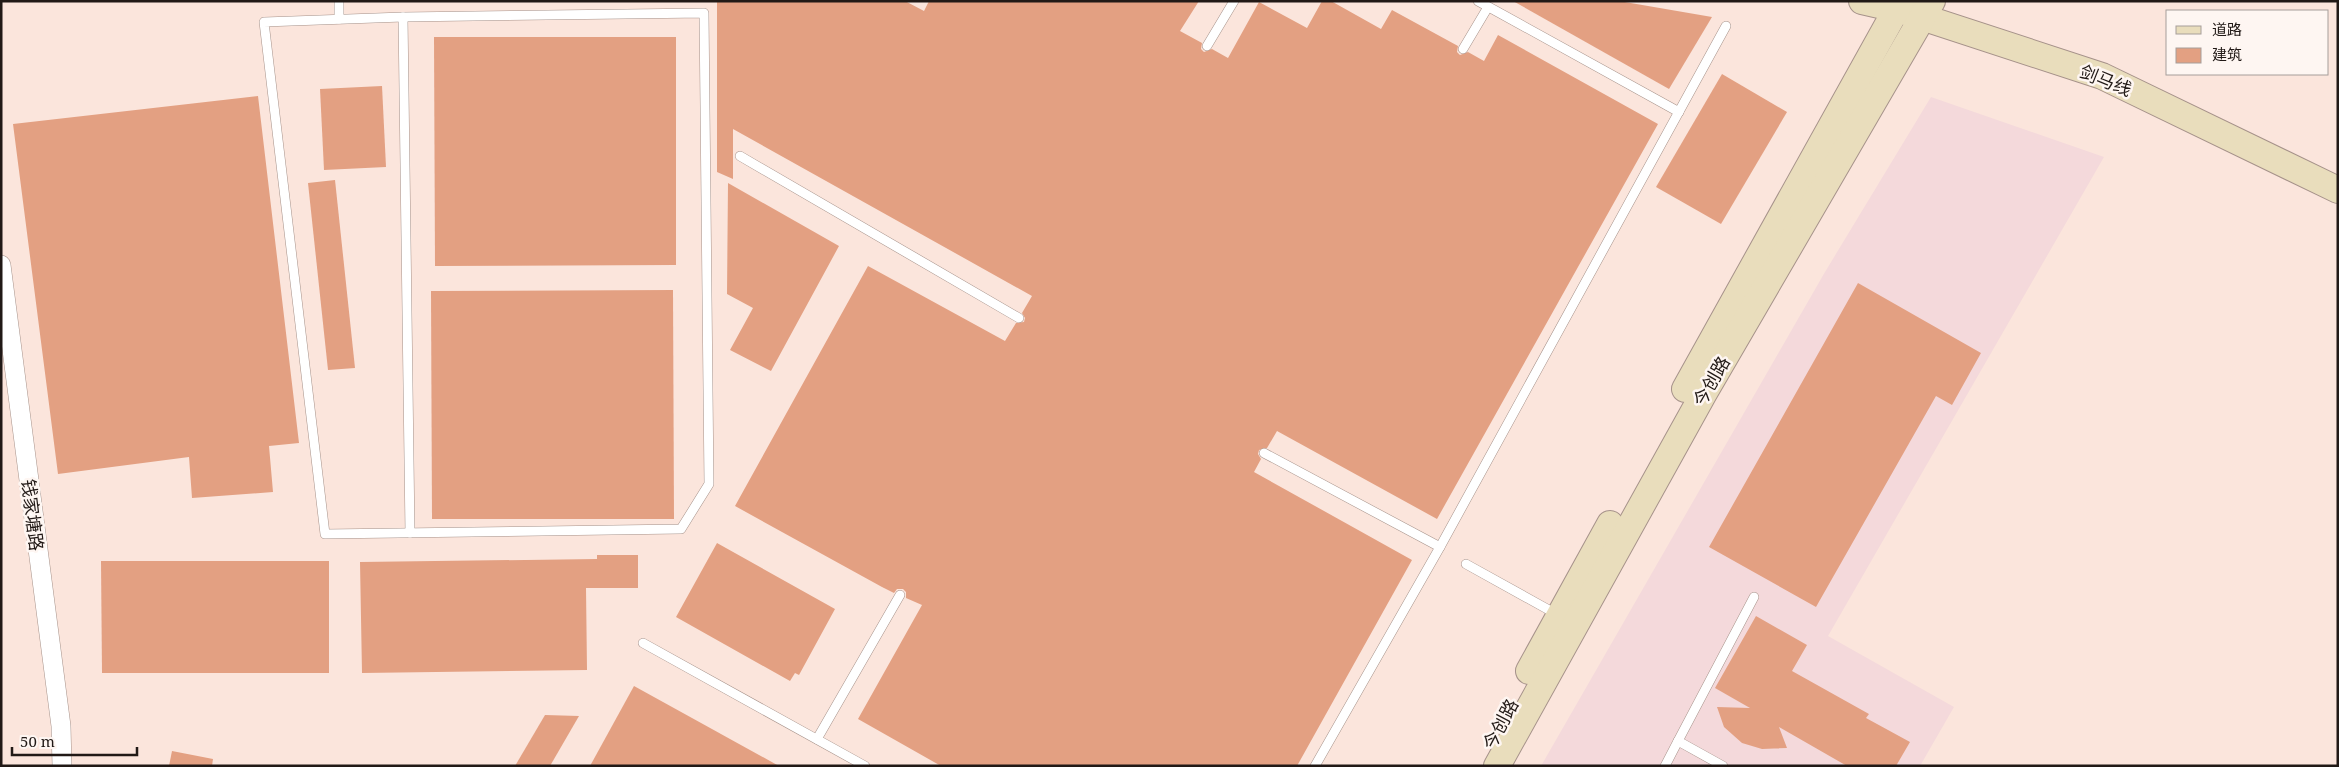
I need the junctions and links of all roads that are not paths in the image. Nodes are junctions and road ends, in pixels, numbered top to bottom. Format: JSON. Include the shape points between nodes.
{"nodes":[{"id":1,"x":339,"y":1,"type":"edge"},
{"id":2,"x":1234,"y":1,"type":"edge"},
{"id":3,"x":1478,"y":1,"type":"edge"},
{"id":4,"x":1862,"y":1,"type":"edge"},
{"id":5,"x":1899,"y":5,"type":"edge"},
{"id":6,"x":1488,"y":7,"type":"junction"},
{"id":7,"x":1927,"y":10,"type":"edge"},
{"id":8,"x":403,"y":17,"type":"junction"},
{"id":9,"x":339,"y":20,"type":"junction"},
{"id":10,"x":1726,"y":26,"type":"dead end"},
{"id":11,"x":1207,"y":46,"type":"dead end"},
{"id":12,"x":1463,"y":49,"type":"dead end"},
{"id":13,"x":1678,"y":112,"type":"junction"},
{"id":14,"x":740,"y":156,"type":"dead end"},
{"id":15,"x":2338,"y":190,"type":"edge"},
{"id":16,"x":1,"y":265,"type":"edge"},
{"id":17,"x":1019,"y":318,"type":"dead end"},
{"id":18,"x":1264,"y":453,"type":"dead end"},
{"id":19,"x":410,"y":533,"type":"junction"},
{"id":20,"x":1440,"y":547,"type":"junction"},
{"id":21,"x":1466,"y":564,"type":"dead end"},
{"id":22,"x":900,"y":595,"type":"dead end"},
{"id":23,"x":1754,"y":597,"type":"dead end"},
{"id":24,"x":1559,"y":616,"type":"junction"},
{"id":25,"x":643,"y":642,"type":"dead end"},
{"id":26,"x":817,"y":740,"type":"junction"},
{"id":27,"x":1678,"y":741,"type":"junction"},
{"id":28,"x":62,"y":766,"type":"edge"},
{"id":29,"x":864,"y":766,"type":"edge"},
{"id":30,"x":1315,"y":766,"type":"edge"},
{"id":31,"x":1478,"y":766,"type":"edge"},
{"id":32,"x":1497,"y":766,"type":"edge"},
{"id":33,"x":1665,"y":766,"type":"edge"},
{"id":34,"x":1723,"y":766,"type":"edge"}],
"edges":[{"from":1,"to":9,"type":"lane"},
{"from":2,"to":11,"type":"lane"},
{"from":3,"to":6,"type":"lane"},
{"from":4,"to":5,"type":"main road","name":"剑马线"},
{"from":5,"to":7,"type":"main road","name":"剑马线"},
{"from":5,"to":24,"type":"main road","name":"今创路"},
{"from":6,"to":12,"type":"lane"},
{"from":6,"to":13,"type":"lane"},
{"from":7,"to":15,"type":"main road","name":"剑马线","via":[[2102,76]]},
{"from":7,"to":32,"type":"main road","name":"今创路","via":[[1704,393]]},
{"from":8,"to":9,"type":"lane"},
{"from":8,"to":19,"type":"lane"},
{"from":8,"to":19,"type":"lane","via":[[704,13],[709,484],[681,529]]},
{"from":9,"to":19,"type":"lane","via":[[264,22],[325,534]]},
{"from":10,"to":13,"type":"lane"},
{"from":13,"to":20,"type":"lane"},
{"from":14,"to":17,"type":"lane"},
{"from":16,"to":28,"type":"street","name":"钱家塘路","via":[[60,726]]},
{"from":18,"to":20,"type":"lane"},
{"from":20,"to":30,"type":"lane"},
{"from":21,"to":24,"type":"lane"},
{"from":22,"to":26,"type":"lane"},
{"from":23,"to":27,"type":"lane"},
{"from":24,"to":31,"type":"main road","name":"今创路"},
{"from":25,"to":26,"type":"lane"},
{"from":26,"to":29,"type":"lane"},
{"from":27,"to":33,"type":"lane"},
{"from":27,"to":34,"type":"lane"}]}
